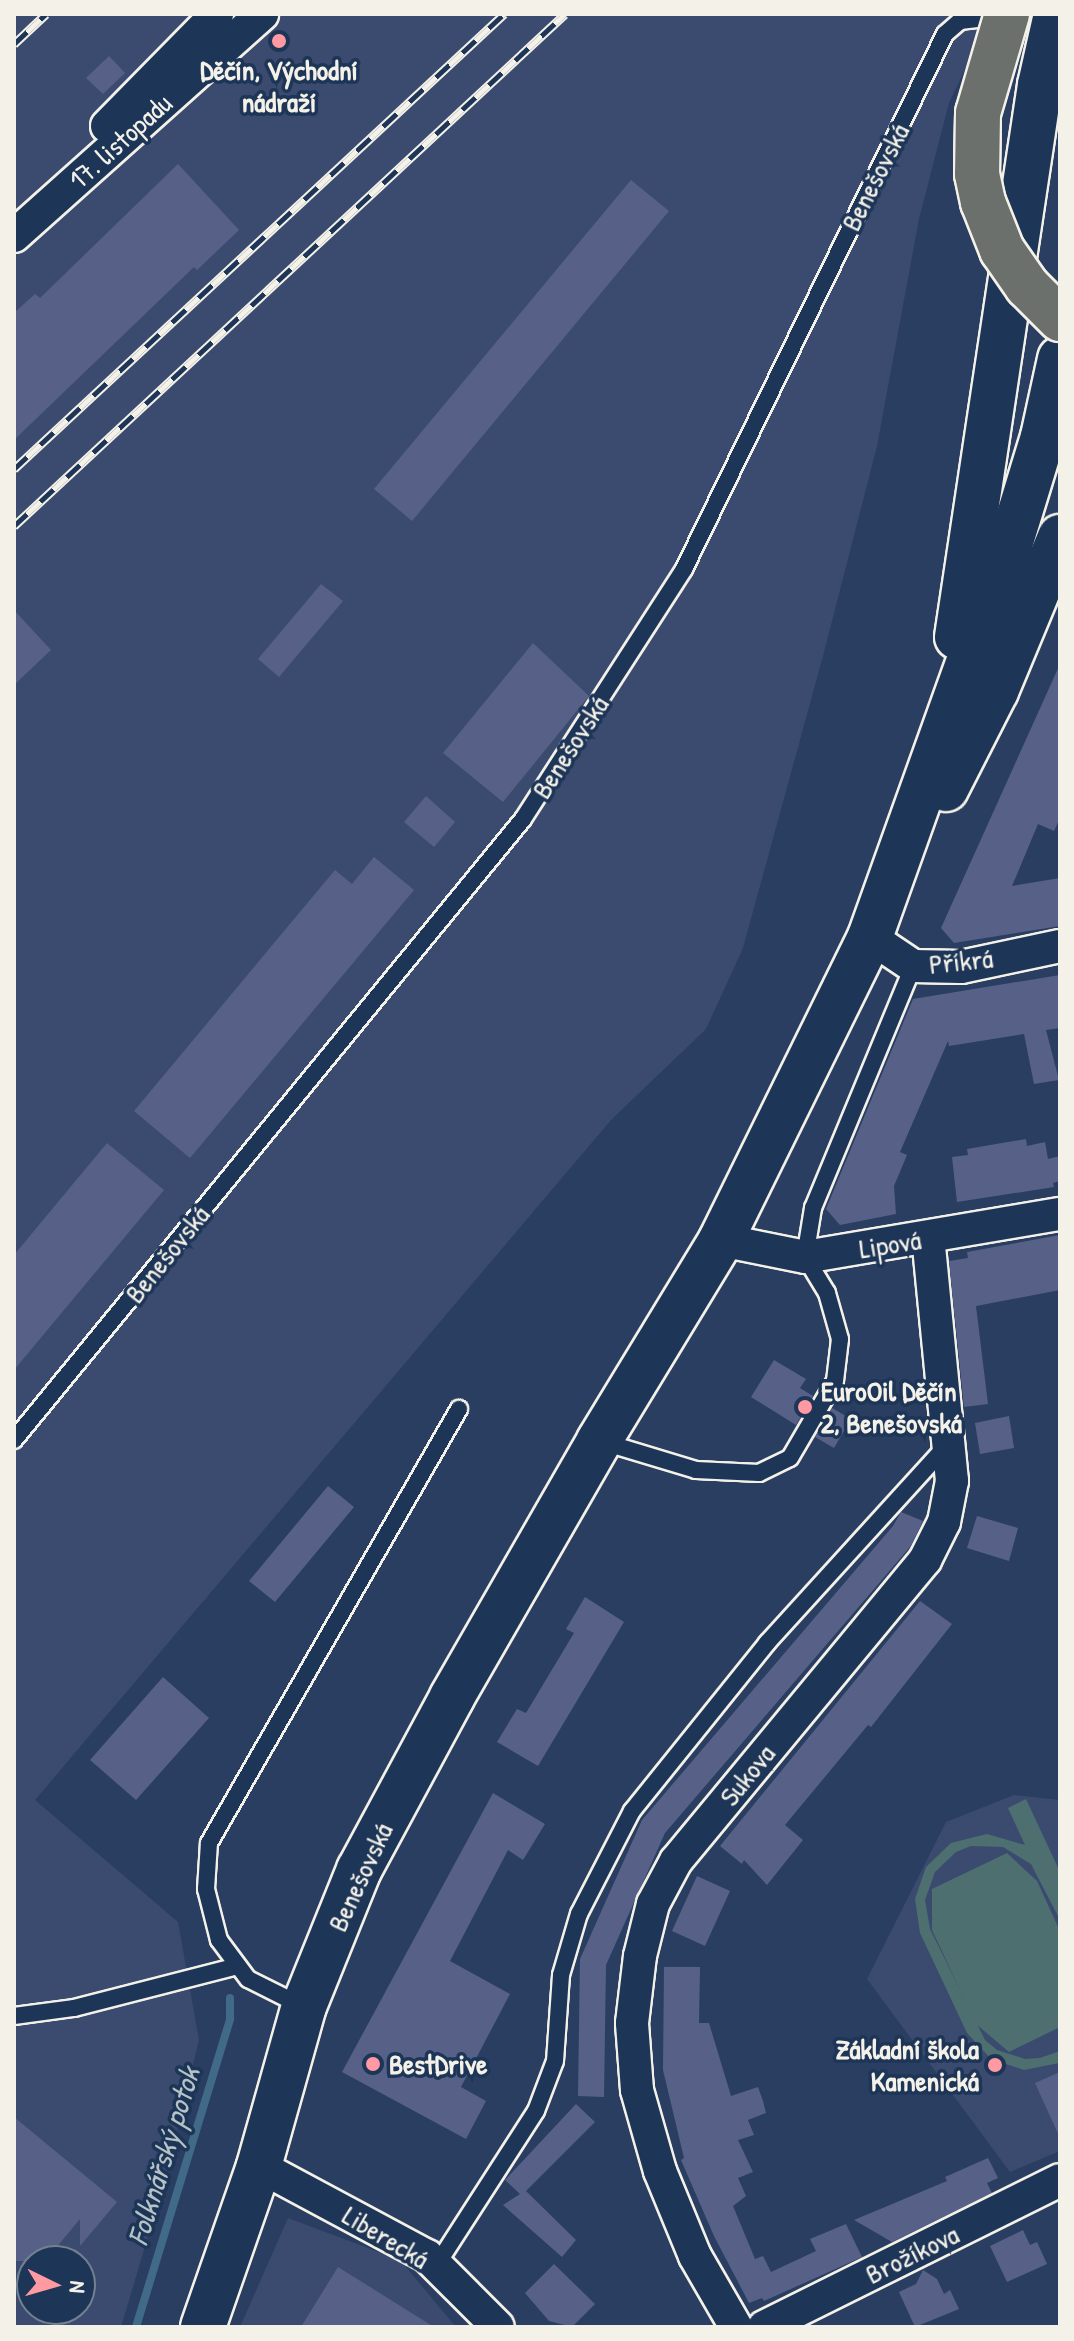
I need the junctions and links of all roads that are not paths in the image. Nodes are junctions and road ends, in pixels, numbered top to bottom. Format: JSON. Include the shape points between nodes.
{"nodes":[{"id":1,"x":217,"y":14,"type":"edge"},
{"id":2,"x":262,"y":14,"type":"edge"},
{"id":3,"x":1007,"y":14,"type":"edge"},
{"id":4,"x":1021,"y":14,"type":"edge"},
{"id":5,"x":1056,"y":14,"type":"edge"},
{"id":6,"x":14,"y":221,"type":"edge"},
{"id":7,"x":14,"y":236,"type":"edge"},
{"id":8,"x":1060,"y":319,"type":"edge"},
{"id":9,"x":1060,"y":359,"type":"edge"},
{"id":10,"x":1060,"y":537,"type":"edge"},
{"id":11,"x":944,"y":726,"type":"junction"},
{"id":12,"x":870,"y":937,"type":"junction"},
{"id":13,"x":1060,"y":946,"type":"edge"},
{"id":14,"x":913,"y":966,"type":"junction"},
{"id":15,"x":1060,"y":1214,"type":"edge"},
{"id":16,"x":928,"y":1238,"type":"junction"},
{"id":17,"x":721,"y":1240,"type":"junction"},
{"id":18,"x":805,"y":1257,"type":"junction"},
{"id":19,"x":459,"y":1409,"type":"dead end"},
{"id":20,"x":14,"y":1440,"type":"edge"},
{"id":21,"x":599,"y":1441,"type":"junction"},
{"id":22,"x":948,"y":1443,"type":"junction"},
{"id":23,"x":238,"y":1966,"type":"junction"},
{"id":24,"x":304,"y":2006,"type":"junction"},
{"id":25,"x":14,"y":2016,"type":"edge"},
{"id":26,"x":259,"y":2166,"type":"junction"},
{"id":27,"x":1060,"y":2180,"type":"edge"},
{"id":28,"x":436,"y":2266,"type":"junction"},
{"id":29,"x":203,"y":2327,"type":"edge"},
{"id":30,"x":498,"y":2327,"type":"edge"},
{"id":31,"x":736,"y":2327,"type":"edge"},
{"id":32,"x":764,"y":2327,"type":"edge"}],
"edges":[{"from":1,"to":6,"type":"street"},
{"from":2,"to":7,"type":"street","name":"17. listopadu"},
{"from":3,"to":8,"type":"main road","bridge":true,"via":[[978,113],[977,174],[1002,250],[1027,286]]},
{"from":4,"to":20,"type":"lane","name":"Benešovská","via":[[960,21],[945,34],[684,569],[523,819]]},
{"from":5,"to":11,"type":"main road","name":"Benešovská","via":[[1040,85]]},
{"from":9,"to":11,"type":"main road","name":"Benešovská","via":[[1043,437],[1006,558]]},
{"from":10,"to":12,"type":"main road","via":[[996,691]]},
{"from":11,"to":12,"type":"main road","name":"Benešovská"},
{"from":12,"to":14,"type":"street","name":"Příkrá"},
{"from":12,"to":17,"type":"main road","name":"Benešovská"},
{"from":13,"to":14,"type":"street","name":"Příkrá","via":[[961,967]]},
{"from":14,"to":18,"type":"lane","via":[[813,1208]]},
{"from":15,"to":16,"type":"street","name":"Lipová"},
{"from":16,"to":18,"type":"street","name":"Lipová"},
{"from":16,"to":22,"type":"street","name":"Sukova"},
{"from":17,"to":18,"type":"street","name":"Lipová"},
{"from":17,"to":21,"type":"main road","name":"Benešovská"},
{"from":18,"to":21,"type":"lane","via":[[827,1293],[840,1339],[835,1381],[790,1458],[759,1473],[696,1470]]},
{"from":19,"to":23,"type":"lane","via":[[209,1843],[206,1889],[219,1940]]},
{"from":21,"to":24,"type":"main road","name":"Benešovská","via":[[359,1870]]},
{"from":22,"to":28,"type":"lane","via":[[767,1643],[632,1811],[579,1914],[561,1975],[555,2061],[536,2111]]},
{"from":22,"to":31,"type":"street","name":"Sukova","via":[[952,1481],[944,1522],[925,1560],[676,1861],[653,1904],[640,1956],[632,2023],[637,2090],[660,2171],[695,2256]]},
{"from":23,"to":24,"type":"lane","via":[[248,1979]]},
{"from":23,"to":25,"type":"lane","via":[[74,2008]]},
{"from":24,"to":26,"type":"main road","name":"Benešovská"},
{"from":26,"to":28,"type":"street","name":"Liberecká","via":[[427,2256]]},
{"from":26,"to":29,"type":"main road","name":"Benešovská"},
{"from":27,"to":32,"type":"street","name":"Brožíkova"},
{"from":28,"to":30,"type":"street","name":"Liberecká"}]}
